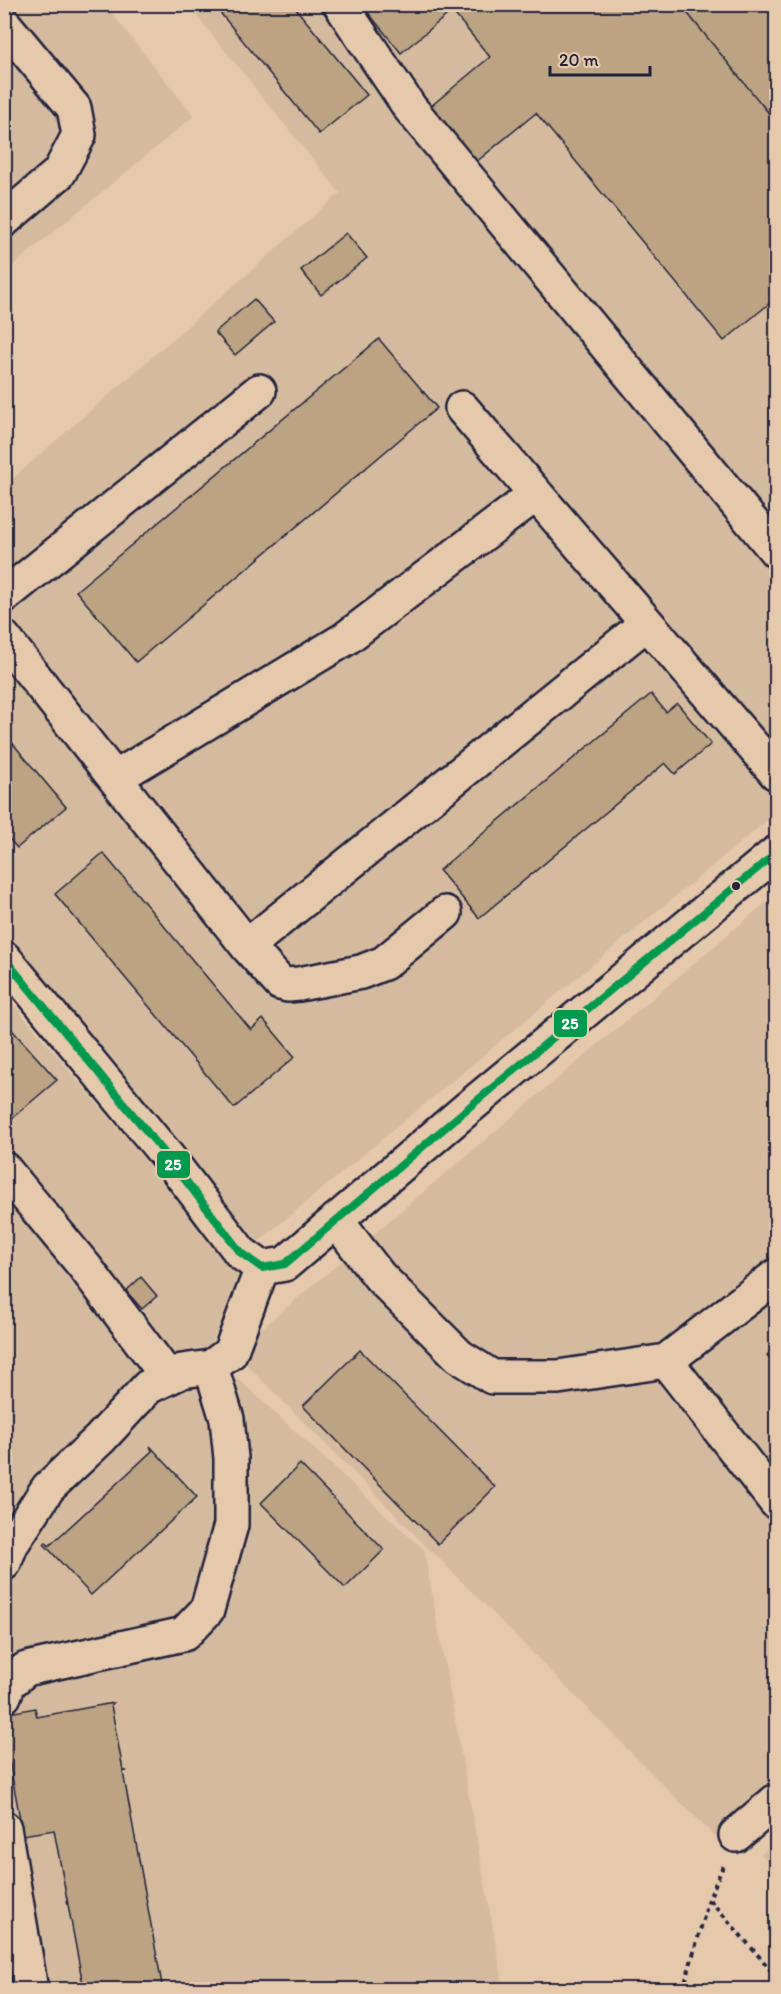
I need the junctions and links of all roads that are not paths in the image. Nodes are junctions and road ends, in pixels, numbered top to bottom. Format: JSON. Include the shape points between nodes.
{"nodes":[{"id":1,"x":340,"y":4,"type":"edge"},
{"id":2,"x":4,"y":24,"type":"edge"},
{"id":3,"x":4,"y":220,"type":"edge"},
{"id":4,"x":259,"y":391,"type":"dead end"},
{"id":5,"x":462,"y":408,"type":"dead end"},
{"id":6,"x":536,"y":494,"type":"junction"},
{"id":7,"x":777,"y":551,"type":"edge"},
{"id":8,"x":4,"y":596,"type":"edge"},
{"id":9,"x":647,"y":623,"type":"junction"},
{"id":10,"x":4,"y":638,"type":"edge"},
{"id":11,"x":777,"y":773,"type":"edge"},
{"id":12,"x":115,"y":778,"type":"junction"},
{"id":13,"x":777,"y":853,"type":"edge"},
{"id":14,"x":445,"y":913,"type":"dead end"},
{"id":15,"x":248,"y":946,"type":"junction"},
{"id":16,"x":4,"y":958,"type":"edge"},
{"id":17,"x":4,"y":1169,"type":"edge"},
{"id":18,"x":336,"y":1220,"type":"junction"},
{"id":19,"x":262,"y":1268,"type":"junction"},
{"id":20,"x":777,"y":1276,"type":"edge"},
{"id":21,"x":666,"y":1361,"type":"junction"},
{"id":22,"x":211,"y":1367,"type":"junction"},
{"id":23,"x":167,"y":1376,"type":"junction"},
{"id":24,"x":777,"y":1502,"type":"edge"},
{"id":25,"x":4,"y":1563,"type":"edge"},
{"id":26,"x":4,"y":1696,"type":"edge"},
{"id":27,"x":777,"y":1801,"type":"edge"},
{"id":28,"x":4,"y":1828,"type":"edge"},
{"id":29,"x":736,"y":1835,"type":"road end"},
{"id":30,"x":31,"y":1989,"type":"edge"}],
"edges":[{"from":1,"to":7,"type":"street","via":[[410,108]]},
{"from":2,"to":3,"type":"street","via":[[74,108],[79,135],[59,173]]},
{"from":4,"to":8,"type":"street"},
{"from":5,"to":6,"type":"street"},
{"from":6,"to":9,"type":"street"},
{"from":6,"to":12,"type":"street","via":[[345,639]]},
{"from":9,"to":11,"type":"street"},
{"from":9,"to":15,"type":"street"},
{"from":10,"to":12,"type":"street"},
{"from":12,"to":15,"type":"street"},
{"from":13,"to":18,"type":"street"},
{"from":14,"to":15,"type":"street","via":[[384,963],[361,972],[299,984],[280,983]]},
{"from":16,"to":19,"type":"street","via":[[167,1156],[241,1253]]},
{"from":17,"to":23,"type":"street"},
{"from":18,"to":19,"type":"street","via":[[285,1264]]},
{"from":18,"to":21,"type":"street","via":[[380,1277],[451,1348],[492,1377],[558,1377]]},
{"from":19,"to":22,"type":"street","via":[[230,1353]]},
{"from":20,"to":21,"type":"street"},
{"from":21,"to":24,"type":"street"},
{"from":22,"to":23,"type":"street"},
{"from":22,"to":26,"type":"street","via":[[227,1419],[231,1525],[207,1610],[184,1634],[26,1668],[9,1683]]},
{"from":23,"to":25,"type":"street","via":[[147,1387],[48,1488],[11,1545]]},
{"from":27,"to":29,"type":"street"},
{"from":28,"to":30,"type":"street"}]}
